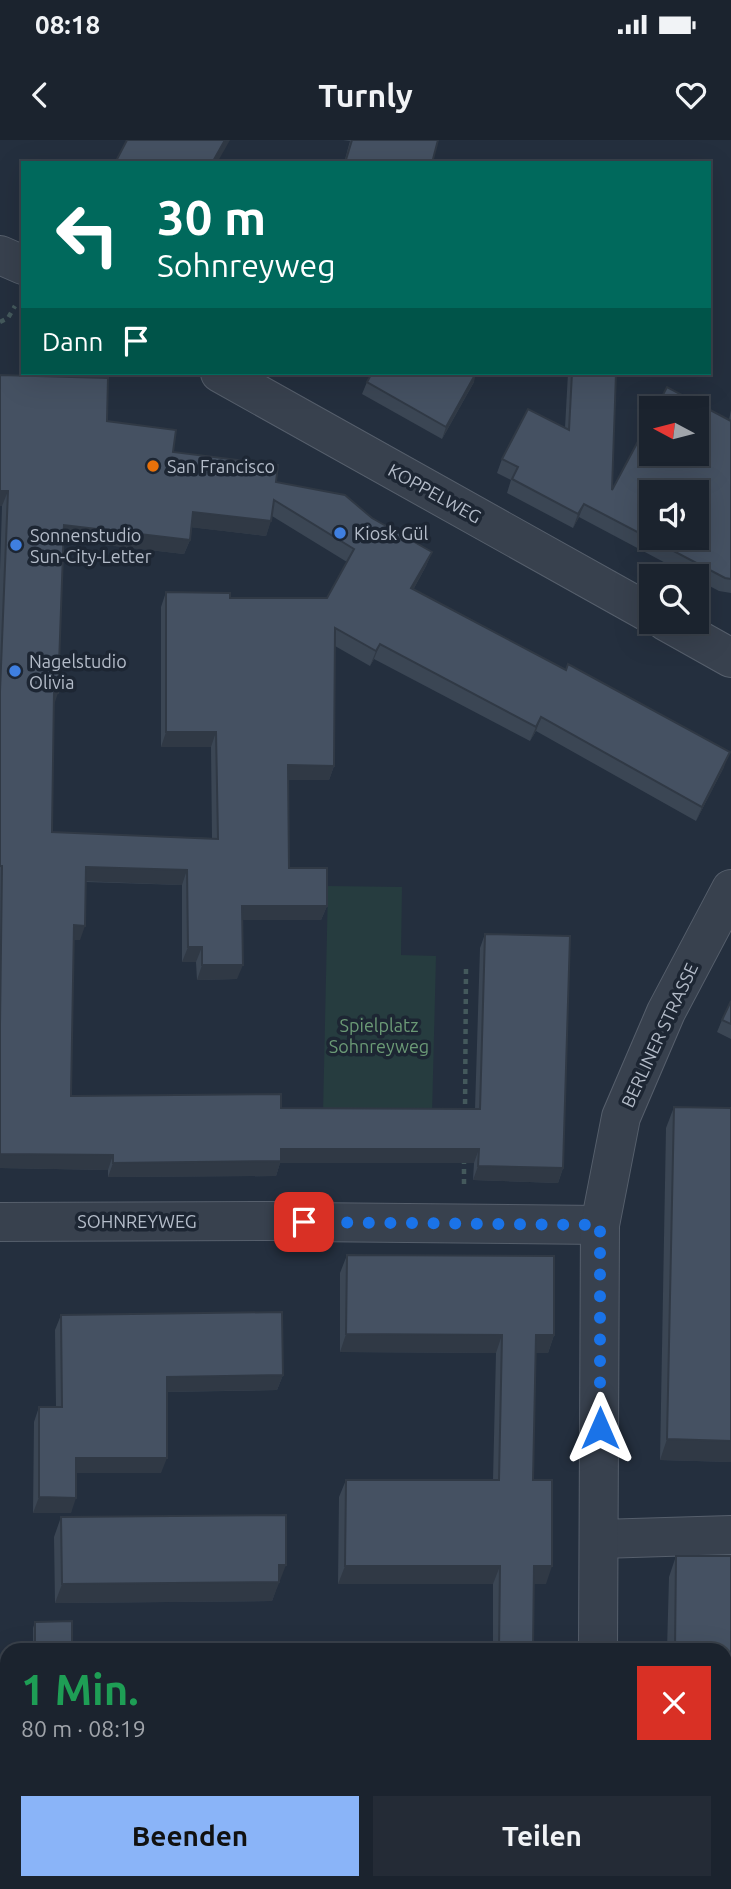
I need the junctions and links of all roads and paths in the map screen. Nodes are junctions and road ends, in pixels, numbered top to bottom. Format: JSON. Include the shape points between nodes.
{"nodes":[{"id":1,"x":0,"y":255,"type":"edge"},
{"id":2,"x":21,"y":264,"type":"edge"},
{"id":3,"x":224,"y":375,"type":"edge"},
{"id":4,"x":639,"y":607,"type":"edge"},
{"id":5,"x":688,"y":634,"type":"edge"},
{"id":6,"x":731,"y":658,"type":"edge"},
{"id":7,"x":731,"y":889,"type":"edge"},
{"id":8,"x":466,"y":968,"type":"dead end"},
{"id":9,"x":465,"y":1116,"type":"edge"},
{"id":10,"x":464,"y":1156,"type":"edge"},
{"id":11,"x":0,"y":1222,"type":"edge"},
{"id":12,"x":464,"y":1223,"type":"junction"},
{"id":13,"x":600,"y":1225,"type":"junction"},
{"id":14,"x":731,"y":1535,"type":"edge"},
{"id":15,"x":600,"y":1539,"type":"junction"},
{"id":16,"x":598,"y":1643,"type":"edge"}],
"edges":[{"from":1,"to":2,"type":"street"},
{"from":3,"to":4,"type":"street","name":"KOPPELWEG"},
{"from":5,"to":6,"type":"street"},
{"from":7,"to":13,"type":"street","name":"BERLINER STRASSE","via":[[666,1012],[621,1116]]},
{"from":8,"to":9,"type":"path"},
{"from":10,"to":12,"type":"path"},
{"from":11,"to":12,"type":"street","name":"SOHNREYWEG"},
{"from":12,"to":13,"type":"street","name":"SOHNREYWEG"},
{"from":13,"to":15,"type":"street","name":"BERLINER STRASSE"},
{"from":14,"to":15,"type":"street"},
{"from":15,"to":16,"type":"street","name":"BERLINER STRASSE"}]}
